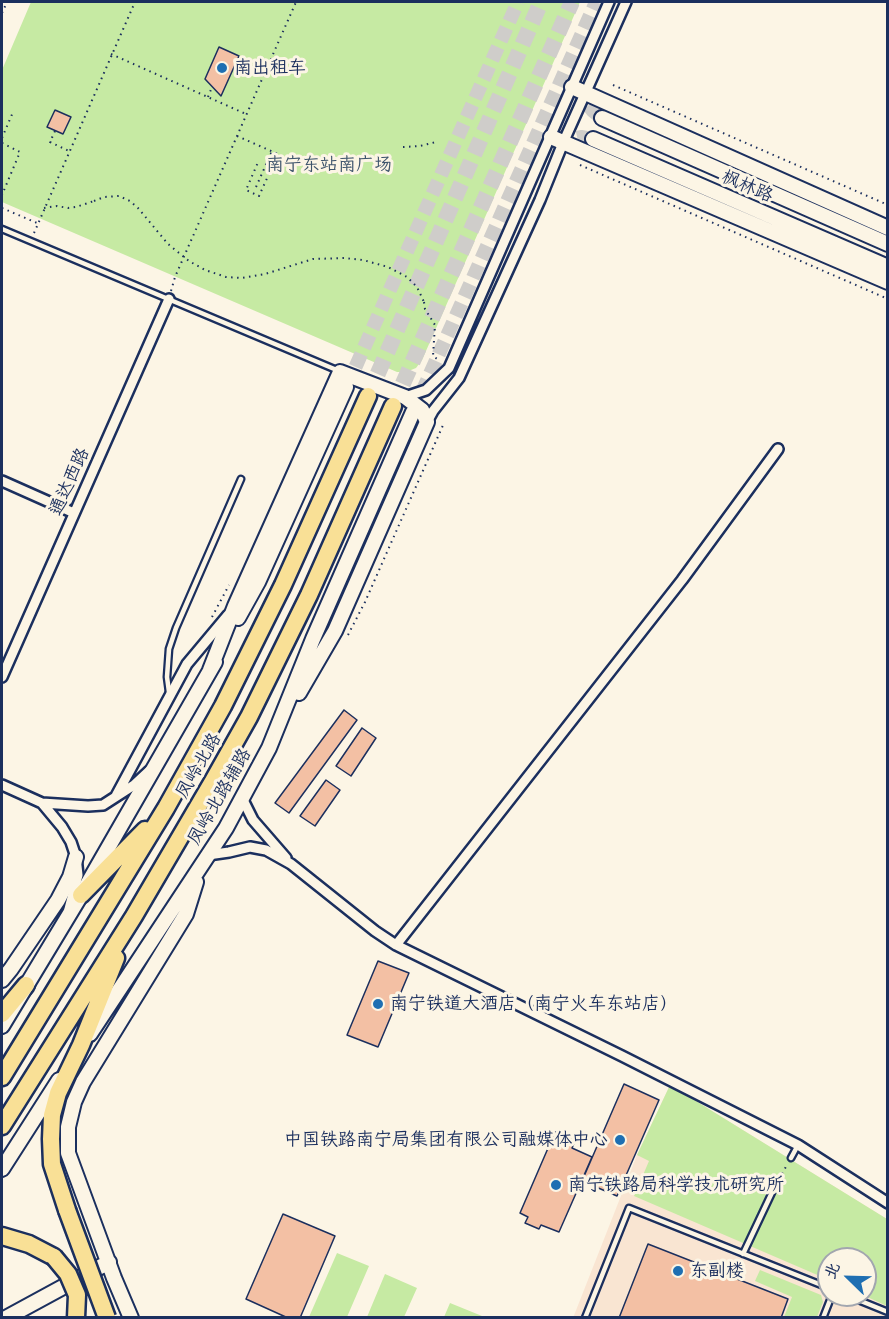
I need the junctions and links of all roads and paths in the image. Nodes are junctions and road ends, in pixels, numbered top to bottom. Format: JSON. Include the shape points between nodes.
{"nodes":[{"id":1,"x":7,"y":2,"type":"edge"},
{"id":2,"x":135,"y":2,"type":"edge"},
{"id":3,"x":296,"y":2,"type":"edge"},
{"id":4,"x":609,"y":2,"type":"edge"},
{"id":5,"x":626,"y":2,"type":"edge"},
{"id":6,"x":2,"y":13,"type":"edge"},
{"id":7,"x":111,"y":54,"type":"junction"},
{"id":8,"x":613,"y":85,"type":"dead end"},
{"id":9,"x":212,"y":87,"type":"dead end"},
{"id":10,"x":572,"y":87,"type":"junction"},
{"id":11,"x":585,"y":93,"type":"junction"},
{"id":12,"x":208,"y":97,"type":"junction"},
{"id":13,"x":13,"y":112,"type":"dead end"},
{"id":14,"x":247,"y":114,"type":"junction"},
{"id":15,"x":602,"y":118,"type":"tunnel mouth"},
{"id":16,"x":55,"y":131,"type":"dead end"},
{"id":17,"x":237,"y":136,"type":"junction"},
{"id":18,"x":2,"y":138,"type":"edge"},
{"id":19,"x":593,"y":139,"type":"tunnel mouth"},
{"id":20,"x":557,"y":140,"type":"junction"},
{"id":21,"x":436,"y":142,"type":"dead end"},
{"id":22,"x":2,"y":143,"type":"edge"},
{"id":23,"x":403,"y":147,"type":"dead end"},
{"id":24,"x":69,"y":151,"type":"junction"},
{"id":25,"x":272,"y":152,"type":"junction"},
{"id":26,"x":582,"y":158,"type":"junction"},
{"id":27,"x":259,"y":160,"type":"dead end"},
{"id":28,"x":256,"y":187,"type":"dead end"},
{"id":29,"x":2,"y":195,"type":"edge"},
{"id":30,"x":888,"y":205,"type":"edge"},
{"id":31,"x":2,"y":207,"type":"edge"},
{"id":32,"x":44,"y":208,"type":"junction"},
{"id":33,"x":38,"y":223,"type":"junction"},
{"id":34,"x":888,"y":228,"type":"edge"},
{"id":35,"x":2,"y":229,"type":"edge"},
{"id":36,"x":30,"y":241,"type":"junction"},
{"id":37,"x":888,"y":244,"type":"edge"},
{"id":38,"x":888,"y":267,"type":"edge"},
{"id":39,"x":888,"y":282,"type":"edge"},
{"id":40,"x":169,"y":299,"type":"junction"},
{"id":41,"x":888,"y":299,"type":"edge"},
{"id":42,"x":449,"y":368,"type":"junction"},
{"id":43,"x":340,"y":372,"type":"junction"},
{"id":44,"x":346,"y":387,"type":"tunnel mouth"},
{"id":45,"x":368,"y":396,"type":"tunnel mouth"},
{"id":46,"x":399,"y":402,"type":"junction"},
{"id":47,"x":413,"y":412,"type":"tunnel mouth"},
{"id":48,"x":427,"y":422,"type":"junction"},
{"id":49,"x":778,"y":449,"type":"dead end"},
{"id":50,"x":241,"y":479,"type":"dead end"},
{"id":51,"x":2,"y":480,"type":"edge"},
{"id":52,"x":74,"y":513,"type":"junction"},
{"id":53,"x":235,"y":606,"type":"junction"},
{"id":54,"x":210,"y":670,"type":"junction"},
{"id":55,"x":2,"y":677,"type":"edge"},
{"id":56,"x":170,"y":698,"type":"junction"},
{"id":57,"x":269,"y":748,"type":"junction"},
{"id":58,"x":158,"y":761,"type":"junction"},
{"id":59,"x":2,"y":785,"type":"edge"},
{"id":60,"x":116,"y":796,"type":"junction"},
{"id":61,"x":242,"y":798,"type":"junction"},
{"id":62,"x":42,"y":803,"type":"junction"},
{"id":63,"x":166,"y":808,"type":"junction"},
{"id":64,"x":76,"y":857,"type":"junction"},
{"id":65,"x":205,"y":860,"type":"junction"},
{"id":66,"x":291,"y":864,"type":"junction"},
{"id":67,"x":81,"y":895,"type":"junction"},
{"id":68,"x":134,"y":916,"type":"junction"},
{"id":69,"x":61,"y":929,"type":"junction"},
{"id":70,"x":396,"y":945,"type":"junction"},
{"id":71,"x":2,"y":980,"type":"edge"},
{"id":72,"x":26,"y":985,"type":"junction"},
{"id":73,"x":2,"y":1014,"type":"edge"},
{"id":74,"x":2,"y":1026,"type":"edge"},
{"id":75,"x":81,"y":1045,"type":"junction"},
{"id":76,"x":2,"y":1077,"type":"edge"},
{"id":77,"x":2,"y":1126,"type":"edge"},
{"id":78,"x":798,"y":1145,"type":"junction"},
{"id":79,"x":791,"y":1158,"type":"joint"},
{"id":80,"x":2,"y":1169,"type":"edge"},
{"id":81,"x":776,"y":1184,"type":"joint"},
{"id":82,"x":888,"y":1203,"type":"edge"},
{"id":83,"x":2,"y":1236,"type":"edge"},
{"id":84,"x":743,"y":1254,"type":"junction"},
{"id":85,"x":109,"y":1262,"type":"junction"},
{"id":86,"x":817,"y":1283,"type":"edge"},
{"id":87,"x":6,"y":1317,"type":"edge"},
{"id":88,"x":76,"y":1317,"type":"edge"},
{"id":89,"x":107,"y":1317,"type":"edge"},
{"id":90,"x":131,"y":1317,"type":"edge"},
{"id":91,"x":585,"y":1317,"type":"edge"}],
"edges":[{"from":1,"to":6,"type":"path"},
{"from":2,"to":7,"type":"path"},
{"from":3,"to":14,"type":"path"},
{"from":4,"to":10,"type":"street"},
{"from":5,"to":11,"type":"street"},
{"from":7,"to":12,"type":"path"},
{"from":7,"to":24,"type":"path"},
{"from":8,"to":30,"type":"path"},
{"from":9,"to":12,"type":"path"},
{"from":10,"to":11,"type":"main road"},
{"from":10,"to":20,"type":"street"},
{"from":11,"to":20,"type":"street"},
{"from":11,"to":34,"type":"main road"},
{"from":12,"to":14,"type":"path"},
{"from":13,"to":18,"type":"path"},
{"from":14,"to":17,"type":"path"},
{"from":15,"to":37,"type":"main road","name":"枫林路"},
{"from":16,"to":24,"type":"path","via":[[50,142]]},
{"from":17,"to":25,"type":"path"},
{"from":17,"to":40,"type":"path"},
{"from":19,"to":38,"type":"main road","name":"枫林路"},
{"from":20,"to":26,"type":"main road"},
{"from":20,"to":42,"type":"street"},
{"from":20,"to":48,"type":"street","via":[[540,200],[459,378]]},
{"from":21,"to":23,"type":"path"},
{"from":22,"to":29,"type":"path","via":[[20,152]]},
{"from":24,"to":32,"type":"path"},
{"from":25,"to":27,"type":"path","via":[[278,154],[259,196],[246,190]]},
{"from":25,"to":28,"type":"path"},
{"from":26,"to":39,"type":"main road"},
{"from":26,"to":41,"type":"path"},
{"from":31,"to":33,"type":"path"},
{"from":32,"to":33,"type":"path"},
{"from":32,"to":42,"type":"path","bridge":true,"via":[[76,207],[119,196],[138,208],[168,244],[189,261],[226,277],[265,274],[313,258],[363,260],[388,267],[417,286],[435,325],[433,356]]},
{"from":33,"to":36,"type":"path"},
{"from":35,"to":36,"type":"lane"},
{"from":36,"to":40,"type":"lane"},
{"from":40,"to":43,"type":"lane"},
{"from":40,"to":52,"type":"street","name":"通达西路"},
{"from":42,"to":46,"type":"street","via":[[426,390]]},
{"from":43,"to":46,"type":"main road"},
{"from":43,"to":53,"type":"main road"},
{"from":44,"to":54,"type":"main road","via":[[258,582]]},
{"from":45,"to":63,"type":"highway","name":"凤岭北路","via":[[283,585],[223,706]]},
{"from":46,"to":48,"type":"main road","via":[[422,410]]},
{"from":46,"to":68,"type":"highway","name":"凤岭北路","via":[[249,717]]},
{"from":47,"to":57,"type":"main road","name":"凤岭北路辅路"},
{"from":48,"to":57,"type":"main road","via":[[335,631]]},
{"from":49,"to":70,"type":"street","via":[[682,580]]},
{"from":50,"to":56,"type":"lane","via":[[169,649]]},
{"from":51,"to":52,"type":"street"},
{"from":52,"to":55,"type":"street","name":"通达西路"},
{"from":53,"to":54,"type":"main road"},
{"from":53,"to":56,"type":"street","via":[[187,664]]},
{"from":54,"to":58,"type":"main road"},
{"from":56,"to":60,"type":"street"},
{"from":57,"to":61,"type":"main road","name":"凤岭北路辅路"},
{"from":58,"to":60,"type":"street"},
{"from":58,"to":67,"type":"main road"},
{"from":59,"to":62,"type":"street"},
{"from":60,"to":62,"type":"street","via":[[103,805]]},
{"from":61,"to":65,"type":"main road","name":"凤岭北路辅路"},
{"from":61,"to":66,"type":"street","via":[[253,820]]},
{"from":62,"to":64,"type":"street","via":[[62,827]]},
{"from":63,"to":67,"type":"highway"},
{"from":63,"to":76,"type":"highway","name":"凤岭北路"},
{"from":64,"to":69,"type":"street","via":[[78,875]]},
{"from":64,"to":71,"type":"main road","via":[[58,900]]},
{"from":65,"to":66,"type":"street","via":[[250,847],[266,850]]},
{"from":65,"to":75,"type":"main road","name":"凤岭北路辅路"},
{"from":65,"to":85,"type":"main road","via":[[186,914],[74,1101],[68,1153]]},
{"from":66,"to":70,"type":"street"},
{"from":67,"to":69,"type":"main road"},
{"from":68,"to":75,"type":"highway"},
{"from":68,"to":77,"type":"highway","name":"凤岭北路"},
{"from":69,"to":72,"type":"main road"},
{"from":70,"to":78,"type":"street"},
{"from":72,"to":73,"type":"highway"},
{"from":72,"to":74,"type":"main road"},
{"from":75,"to":80,"type":"main road","name":"凤岭北路辅路"},
{"from":75,"to":89,"type":"highway","bridge":true,"via":[[52,1115],[52,1164]]},
{"from":78,"to":79,"type":"lane"},
{"from":78,"to":82,"type":"street"},
{"from":79,"to":81,"type":"path"},
{"from":81,"to":84,"type":"lane"},
{"from":83,"to":88,"type":"highway","bridge":true,"via":[[54,1257],[68,1274],[76,1295]]},
{"from":84,"to":86,"type":"lane"},
{"from":84,"to":91,"type":"lane","via":[[629,1208]]},
{"from":85,"to":87,"type":"main road"},
{"from":85,"to":90,"type":"main road"}]}
